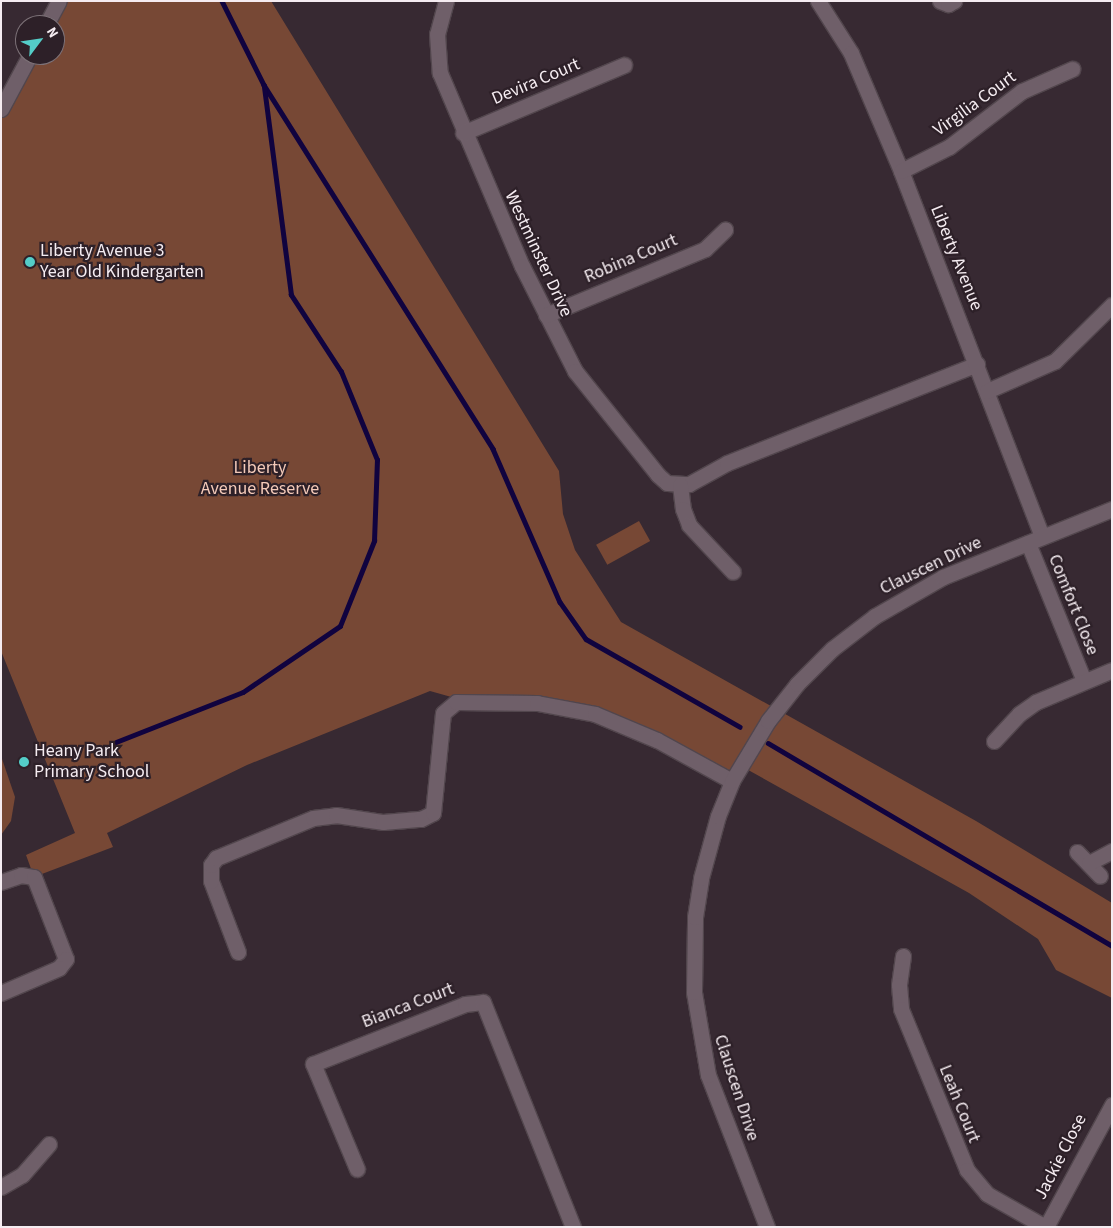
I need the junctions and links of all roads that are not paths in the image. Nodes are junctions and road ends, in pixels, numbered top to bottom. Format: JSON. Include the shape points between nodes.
{"nodes":[{"id":1,"x":59,"y":1,"type":"edge"},
{"id":2,"x":446,"y":1,"type":"edge"},
{"id":3,"x":818,"y":1,"type":"edge"},
{"id":4,"x":940,"y":1,"type":"edge"},
{"id":5,"x":954,"y":1,"type":"edge"},
{"id":6,"x":51,"y":15,"type":"edge"},
{"id":7,"x":25,"y":65,"type":"edge"},
{"id":8,"x":624,"y":65,"type":"dead end"},
{"id":9,"x":1072,"y":69,"type":"dead end"},
{"id":10,"x":1,"y":109,"type":"edge"},
{"id":11,"x":463,"y":133,"type":"junction"},
{"id":12,"x":901,"y":171,"type":"junction"},
{"id":13,"x":725,"y":230,"type":"dead end"},
{"id":14,"x":1112,"y":305,"type":"edge"},
{"id":15,"x":546,"y":315,"type":"junction"},
{"id":16,"x":977,"y":364,"type":"junction"},
{"id":17,"x":987,"y":391,"type":"junction"},
{"id":18,"x":680,"y":485,"type":"junction"},
{"id":19,"x":1112,"y":510,"type":"edge"},
{"id":20,"x":1035,"y":540,"type":"junction"},
{"id":21,"x":733,"y":572,"type":"dead end"},
{"id":22,"x":1112,"y":670,"type":"edge"},
{"id":23,"x":1084,"y":681,"type":"junction"},
{"id":24,"x":994,"y":741,"type":"dead end"},
{"id":25,"x":732,"y":781,"type":"junction"},
{"id":26,"x":1112,"y":851,"type":"edge"},
{"id":27,"x":1077,"y":852,"type":"dead end"},
{"id":28,"x":1089,"y":863,"type":"junction"},
{"id":29,"x":1100,"y":876,"type":"dead end"},
{"id":30,"x":1,"y":882,"type":"edge"},
{"id":31,"x":238,"y":952,"type":"dead end"},
{"id":32,"x":903,"y":956,"type":"dead end"},
{"id":33,"x":1,"y":993,"type":"edge"},
{"id":34,"x":1112,"y":1105,"type":"edge"},
{"id":35,"x":49,"y":1144,"type":"dead end"},
{"id":36,"x":357,"y":1170,"type":"dead end"},
{"id":37,"x":1,"y":1187,"type":"edge"},
{"id":38,"x":573,"y":1227,"type":"edge"},
{"id":39,"x":767,"y":1227,"type":"edge"},
{"id":40,"x":1046,"y":1227,"type":"edge"}],
"edges":[{"from":1,"to":6,"type":"street"},
{"from":2,"to":11,"type":"street","name":"Westminster Drive","via":[[437,34],[440,73]]},
{"from":3,"to":12,"type":"street","name":"Liberty Avenue","via":[[854,61]]},
{"from":4,"to":5,"type":"street","via":[[948,4]]},
{"from":7,"to":10,"type":"street"},
{"from":8,"to":11,"type":"street","name":"Devira Court"},
{"from":9,"to":12,"type":"street","name":"Virgilia Court","via":[[1022,91],[950,147]]},
{"from":11,"to":15,"type":"street","name":"Westminster Drive"},
{"from":12,"to":16,"type":"street","name":"Liberty Avenue"},
{"from":13,"to":15,"type":"street","name":"Robina Court","via":[[705,249]]},
{"from":14,"to":17,"type":"street","via":[[1055,361]]},
{"from":15,"to":18,"type":"street","name":"Westminster Drive","via":[[575,371],[658,475],[667,482]]},
{"from":16,"to":17,"type":"street","name":"Liberty Avenue"},
{"from":16,"to":18,"type":"street","via":[[784,440],[727,464],[697,481]]},
{"from":17,"to":20,"type":"street","name":"Liberty Avenue"},
{"from":18,"to":21,"type":"street","via":[[689,525]]},
{"from":19,"to":20,"type":"street","name":"Clauscen Drive"},
{"from":20,"to":23,"type":"street","name":"Comfort Close"},
{"from":20,"to":25,"type":"street","name":"Clauscen Drive","via":[[920,589],[853,632],[793,690],[768,721]]},
{"from":22,"to":23,"type":"street","name":"Comfort Close"},
{"from":23,"to":24,"type":"street","name":"Comfort Close","via":[[1032,705]]},
{"from":25,"to":31,"type":"street","via":[[657,740],[595,714],[537,704],[456,702],[443,714],[433,813],[421,819],[383,822],[336,815],[313,818],[216,858],[210,865],[211,881]]},
{"from":25,"to":39,"type":"street","name":"Clauscen Drive","via":[[718,816],[701,878],[695,917],[694,992],[708,1075]]},
{"from":26,"to":28,"type":"street"},
{"from":27,"to":28,"type":"street"},
{"from":28,"to":29,"type":"street"},
{"from":30,"to":33,"type":"street","via":[[21,875],[34,877],[66,959],[60,968]]},
{"from":32,"to":40,"type":"street","name":"Leah Court","via":[[901,1009],[967,1170],[987,1194]]},
{"from":34,"to":40,"type":"street","name":"Jackie Close"},
{"from":35,"to":37,"type":"street","via":[[22,1175]]},
{"from":36,"to":38,"type":"street","name":"Bianca Court","via":[[313,1064],[465,1004],[483,1002]]}]}
